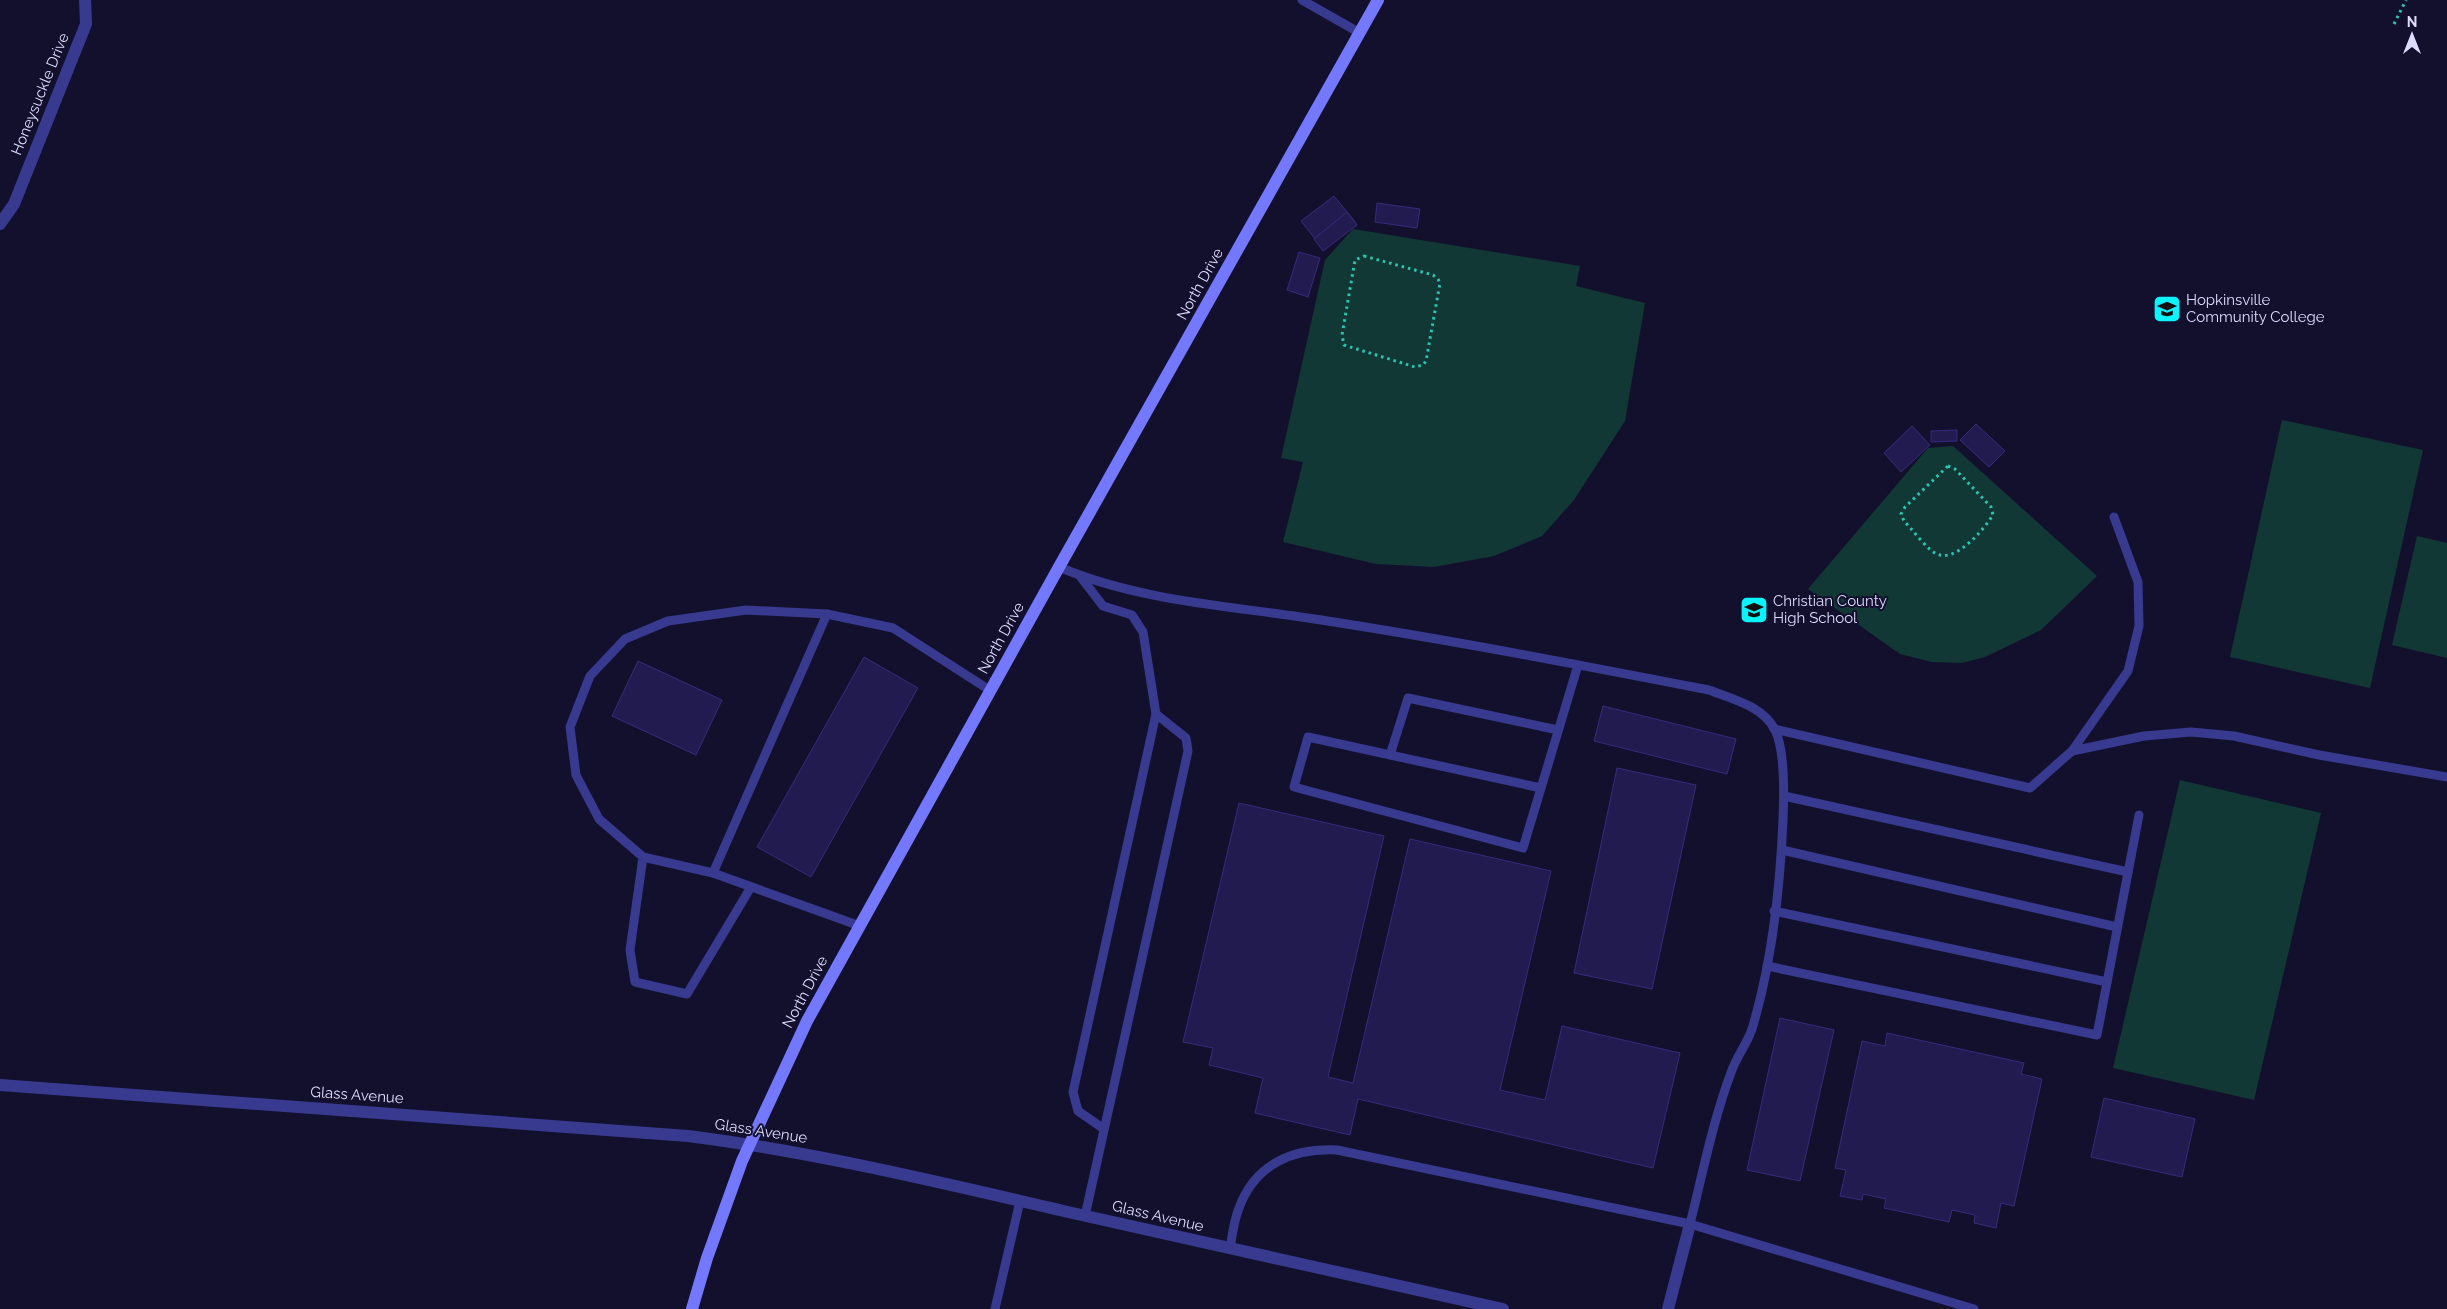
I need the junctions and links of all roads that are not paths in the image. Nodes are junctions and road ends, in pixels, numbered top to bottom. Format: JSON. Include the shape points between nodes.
{"nodes":[{"id":1,"x":85,"y":0,"type":"edge"},
{"id":2,"x":1302,"y":0,"type":"edge"},
{"id":3,"x":1378,"y":0,"type":"edge"},
{"id":4,"x":1360,"y":32,"type":"junction"},
{"id":5,"x":0,"y":224,"type":"edge"},
{"id":6,"x":2114,"y":517,"type":"dead end"},
{"id":7,"x":1059,"y":567,"type":"junction"},
{"id":8,"x":1080,"y":576,"type":"junction"},
{"id":9,"x":827,"y":614,"type":"junction"},
{"id":10,"x":1578,"y":665,"type":"junction"},
{"id":11,"x":990,"y":690,"type":"junction"},
{"id":12,"x":1156,"y":714,"type":"junction"},
{"id":13,"x":1774,"y":729,"type":"junction"},
{"id":14,"x":1558,"y":730,"type":"junction"},
{"id":15,"x":2072,"y":752,"type":"junction"},
{"id":16,"x":1390,"y":755,"type":"junction"},
{"id":17,"x":2447,"y":777,"type":"edge"},
{"id":18,"x":1541,"y":788,"type":"junction"},
{"id":19,"x":1784,"y":796,"type":"junction"},
{"id":20,"x":2139,"y":815,"type":"dead end"},
{"id":21,"x":1782,"y":850,"type":"junction"},
{"id":22,"x":643,"y":856,"type":"junction"},
{"id":23,"x":2128,"y":872,"type":"junction"},
{"id":24,"x":713,"y":873,"type":"junction"},
{"id":25,"x":750,"y":887,"type":"junction"},
{"id":26,"x":1774,"y":911,"type":"junction"},
{"id":27,"x":860,"y":926,"type":"junction"},
{"id":28,"x":2117,"y":927,"type":"junction"},
{"id":29,"x":1766,"y":966,"type":"junction"},
{"id":30,"x":2107,"y":982,"type":"junction"},
{"id":31,"x":0,"y":1085,"type":"edge"},
{"id":32,"x":1104,"y":1129,"type":"junction"},
{"id":33,"x":749,"y":1144,"type":"junction"},
{"id":34,"x":1020,"y":1201,"type":"junction"},
{"id":35,"x":1085,"y":1216,"type":"junction"},
{"id":36,"x":1690,"y":1224,"type":"junction"},
{"id":37,"x":1230,"y":1249,"type":"junction"},
{"id":38,"x":692,"y":1309,"type":"edge"},
{"id":39,"x":995,"y":1309,"type":"edge"},
{"id":40,"x":1502,"y":1309,"type":"edge"},
{"id":41,"x":1668,"y":1309,"type":"edge"},
{"id":42,"x":1974,"y":1309,"type":"edge"}],
"edges":[{"from":1,"to":5,"type":"street","name":"Honeysuckle Drive","via":[[86,24],[14,204]]},
{"from":2,"to":4,"type":"lane"},
{"from":3,"to":4,"type":"main road","name":"North Drive"},
{"from":4,"to":7,"type":"main road","name":"North Drive"},
{"from":6,"to":15,"type":"lane","via":[[2138,582],[2139,626],[2128,671]]},
{"from":7,"to":8,"type":"lane"},
{"from":7,"to":11,"type":"main road","name":"North Drive"},
{"from":8,"to":10,"type":"lane","via":[[1182,601],[1322,620]]},
{"from":8,"to":12,"type":"lane","via":[[1103,606],[1132,615],[1143,632]]},
{"from":9,"to":11,"type":"lane","via":[[893,628]]},
{"from":9,"to":22,"type":"lane","via":[[746,610],[668,621],[625,639],[590,676],[570,727],[576,775],[599,819]]},
{"from":9,"to":24,"type":"lane"},
{"from":10,"to":13,"type":"lane","via":[[1708,690],[1749,706],[1767,719]]},
{"from":10,"to":14,"type":"lane"},
{"from":11,"to":27,"type":"main road","name":"North Drive"},
{"from":12,"to":32,"type":"lane","via":[[1073,1092],[1078,1111]]},
{"from":12,"to":32,"type":"lane","via":[[1186,738],[1188,752]]},
{"from":13,"to":15,"type":"lane","via":[[2030,788]]},
{"from":13,"to":19,"type":"lane","via":[[1779,740]]},
{"from":14,"to":16,"type":"lane","via":[[1408,698]]},
{"from":14,"to":18,"type":"lane"},
{"from":15,"to":17,"type":"lane","via":[[2144,736],[2191,732],[2234,736],[2319,755]]},
{"from":16,"to":18,"type":"lane"},
{"from":16,"to":18,"type":"lane","via":[[1308,737],[1294,787],[1523,848]]},
{"from":19,"to":21,"type":"lane"},
{"from":19,"to":23,"type":"lane"},
{"from":20,"to":23,"type":"lane"},
{"from":21,"to":26,"type":"lane"},
{"from":21,"to":28,"type":"lane"},
{"from":22,"to":24,"type":"lane"},
{"from":22,"to":25,"type":"lane","via":[[630,950],[635,982],[687,994]]},
{"from":23,"to":28,"type":"lane"},
{"from":24,"to":25,"type":"lane"},
{"from":25,"to":27,"type":"lane"},
{"from":26,"to":29,"type":"lane"},
{"from":26,"to":30,"type":"lane"},
{"from":27,"to":33,"type":"main road","name":"North Drive","via":[[808,1021]]},
{"from":28,"to":30,"type":"lane"},
{"from":29,"to":30,"type":"lane","via":[[2097,1036]]},
{"from":29,"to":36,"type":"lane","via":[[1751,1032],[1732,1070],[1714,1123]]},
{"from":31,"to":33,"type":"street","name":"Glass Avenue","via":[[688,1136]]},
{"from":32,"to":35,"type":"lane"},
{"from":33,"to":34,"type":"street","name":"Glass Avenue"},
{"from":33,"to":38,"type":"main road","name":"North Drive","via":[[706,1258]]},
{"from":34,"to":35,"type":"street","name":"Glass Avenue"},
{"from":34,"to":39,"type":"lane"},
{"from":35,"to":37,"type":"street","name":"Glass Avenue"},
{"from":36,"to":37,"type":"lane","via":[[1337,1150],[1306,1150],[1267,1168],[1248,1189],[1238,1208]]},
{"from":36,"to":41,"type":"street"},
{"from":36,"to":42,"type":"lane"},
{"from":37,"to":40,"type":"street","name":"Glass Avenue"}]}
